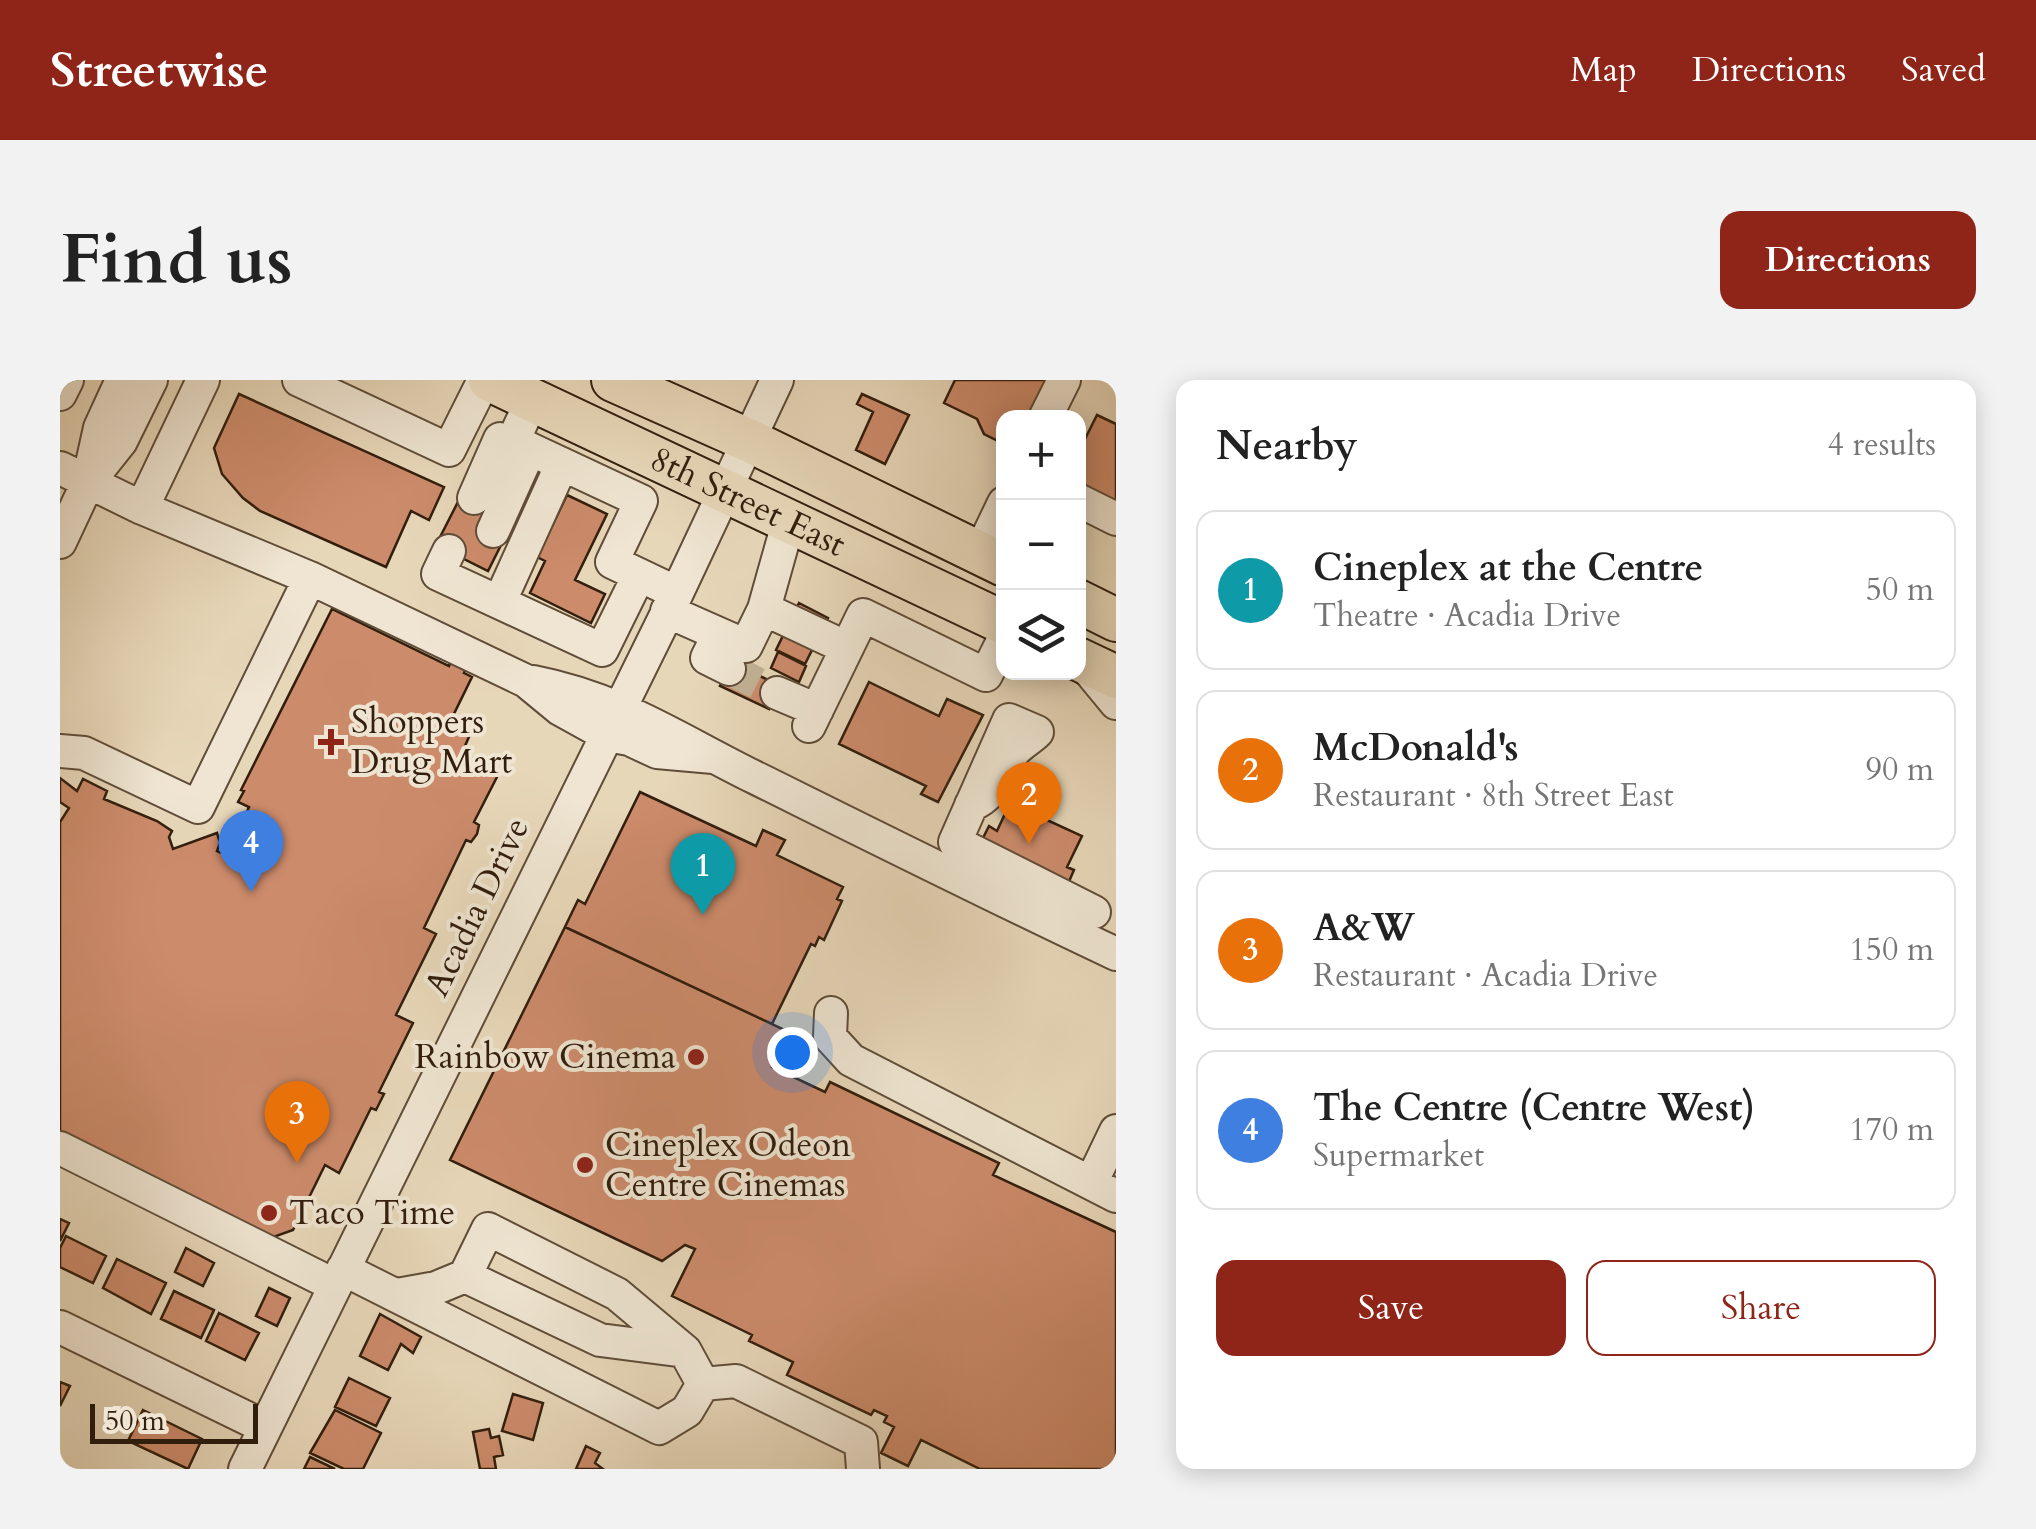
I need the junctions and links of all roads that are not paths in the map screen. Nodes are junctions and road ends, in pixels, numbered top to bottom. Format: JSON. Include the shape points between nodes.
{"nodes":[{"id":1,"x":67,"y":380,"type":"edge"},
{"id":2,"x":122,"y":380,"type":"edge"},
{"id":3,"x":151,"y":380,"type":"edge"},
{"id":4,"x":203,"y":380,"type":"edge"},
{"id":5,"x":298,"y":380,"type":"edge"},
{"id":6,"x":487,"y":380,"type":"edge"},
{"id":7,"x":613,"y":380,"type":"edge"},
{"id":8,"x":778,"y":380,"type":"edge"},
{"id":9,"x":1064,"y":380,"type":"edge"},
{"id":10,"x":60,"y":394,"type":"edge"},
{"id":11,"x":532,"y":400,"type":"junction"},
{"id":12,"x":1049,"y":410,"type":"edge"},
{"id":13,"x":750,"y":441,"type":"junction"},
{"id":14,"x":524,"y":446,"type":"junction"},
{"id":15,"x":661,"y":460,"type":"junction"},
{"id":16,"x":562,"y":464,"type":"junction"},
{"id":17,"x":74,"y":475,"type":"edge"},
{"id":18,"x":726,"y":490,"type":"junction"},
{"id":19,"x":474,"y":498,"type":"dead end"},
{"id":20,"x":641,"y":501,"type":"junction"},
{"id":21,"x":1086,"y":504,"type":"edge"},
{"id":22,"x":142,"y":508,"type":"junction"},
{"id":23,"x":1116,"y":519,"type":"edge"},
{"id":24,"x":789,"y":520,"type":"junction"},
{"id":25,"x":493,"y":531,"type":"dead end"},
{"id":26,"x":60,"y":542,"type":"edge"},
{"id":27,"x":992,"y":559,"type":"edge"},
{"id":28,"x":464,"y":568,"type":"dead end"},
{"id":29,"x":898,"y":572,"type":"junction"},
{"id":30,"x":639,"y":575,"type":"junction"},
{"id":31,"x":310,"y":578,"type":"junction"},
{"id":32,"x":500,"y":601,"type":"junction"},
{"id":33,"x":672,"y":602,"type":"junction"},
{"id":34,"x":1086,"y":605,"type":"edge"},
{"id":35,"x":764,"y":609,"type":"junction"},
{"id":36,"x":996,"y":619,"type":"edge"},
{"id":37,"x":875,"y":620,"type":"junction"},
{"id":38,"x":1116,"y":620,"type":"edge"},
{"id":39,"x":719,"y":634,"type":"junction"},
{"id":40,"x":847,"y":648,"type":"junction"},
{"id":41,"x":996,"y":654,"type":"edge"},
{"id":42,"x":1092,"y":665,"type":"edge"},
{"id":43,"x":728,"y":669,"type":"dead end"},
{"id":44,"x":776,"y":693,"type":"tunnel mouth"},
{"id":45,"x":1116,"y":703,"type":"edge"},
{"id":46,"x":614,"y":721,"type":"junction"},
{"id":47,"x":1037,"y":732,"type":"dead end"},
{"id":48,"x":60,"y":751,"type":"edge"},
{"id":49,"x":1094,"y":912,"type":"dead end"},
{"id":50,"x":1116,"y":954,"type":"edge"},
{"id":51,"x":832,"y":1013,"type":"dead end"},
{"id":52,"x":1116,"y":1132,"type":"edge"},
{"id":53,"x":60,"y":1148,"type":"edge"},
{"id":54,"x":1103,"y":1189,"type":"edge"},
{"id":55,"x":465,"y":1276,"type":"junction"},
{"id":56,"x":338,"y":1277,"type":"junction"},
{"id":57,"x":397,"y":1295,"type":"junction"},
{"id":58,"x":60,"y":1327,"type":"edge"},
{"id":59,"x":685,"y":1350,"type":"junction"},
{"id":60,"x":703,"y":1384,"type":"junction"},
{"id":61,"x":266,"y":1427,"type":"junction"},
{"id":62,"x":245,"y":1469,"type":"edge"},
{"id":63,"x":863,"y":1469,"type":"edge"}],
"edges":[{"from":1,"to":10,"type":"street"},
{"from":2,"to":17,"type":"street"},
{"from":3,"to":17,"type":"street","via":[[121,441]]},
{"from":4,"to":22,"type":"street"},
{"from":5,"to":6,"type":"street","via":[[449,450]]},
{"from":6,"to":11,"type":"main road","name":"8th Street East"},
{"from":7,"to":13,"type":"main road","name":"8th Street East"},
{"from":8,"to":13,"type":"street","name":"Acadia Drive"},
{"from":9,"to":12,"type":"street"},
{"from":11,"to":14,"type":"street","via":[[519,428]]},
{"from":11,"to":15,"type":"main road","name":"8th Street East"},
{"from":13,"to":18,"type":"street","name":"Acadia Drive"},
{"from":13,"to":27,"type":"main road","name":"8th Street East"},
{"from":14,"to":16,"type":"street"},
{"from":14,"to":19,"type":"street","via":[[500,438]]},
{"from":14,"to":25,"type":"street"},
{"from":15,"to":18,"type":"main road","name":"8th Street East"},
{"from":15,"to":20,"type":"street"},
{"from":16,"to":20,"type":"street"},
{"from":16,"to":32,"type":"street"},
{"from":17,"to":22,"type":"street"},
{"from":17,"to":26,"type":"street"},
{"from":18,"to":24,"type":"main road","name":"8th Street East"},
{"from":18,"to":33,"type":"street","name":"Acadia Drive"},
{"from":20,"to":30,"type":"street","via":[[612,562]]},
{"from":21,"to":23,"type":"street"},
{"from":22,"to":31,"type":"street"},
{"from":24,"to":29,"type":"main road","name":"8th Street East"},
{"from":24,"to":35,"type":"street"},
{"from":28,"to":32,"type":"street"},
{"from":29,"to":36,"type":"main road","name":"8th Street East"},
{"from":29,"to":37,"type":"street"},
{"from":30,"to":32,"type":"street","via":[[602,650]]},
{"from":30,"to":33,"type":"street"},
{"from":31,"to":46,"type":"street","via":[[526,681],[568,689]]},
{"from":31,"to":48,"type":"street","via":[[198,808],[84,753]]},
{"from":33,"to":39,"type":"street"},
{"from":33,"to":46,"type":"street","name":"Acadia Drive"},
{"from":34,"to":38,"type":"main road"},
{"from":35,"to":39,"type":"street","via":[[746,646]]},
{"from":35,"to":40,"type":"street"},
{"from":37,"to":40,"type":"street","via":[[862,614]]},
{"from":37,"to":41,"type":"street","via":[[986,675]]},
{"from":39,"to":43,"type":"street","via":[[707,658]]},
{"from":40,"to":44,"type":"street","via":[[813,718]]},
{"from":42,"to":45,"type":"street"},
{"from":46,"to":50,"type":"street","via":[[668,729]]},
{"from":46,"to":56,"type":"street","name":"Acadia Drive"},
{"from":47,"to":49,"type":"street","via":[[1014,750],[984,800],[971,804],[955,842]]},
{"from":51,"to":54,"type":"street","via":[[830,1037],[851,1060]]},
{"from":52,"to":54,"type":"street"},
{"from":53,"to":56,"type":"street"},
{"from":55,"to":57,"type":"street"},
{"from":55,"to":59,"type":"street","via":[[600,1340]]},
{"from":55,"to":59,"type":"street","via":[[488,1229],[617,1294]]},
{"from":56,"to":57,"type":"street"},
{"from":56,"to":61,"type":"street","name":"Acadia Drive"},
{"from":57,"to":60,"type":"street","via":[[659,1428],[687,1411]]},
{"from":58,"to":61,"type":"street"},
{"from":59,"to":60,"type":"street"},
{"from":60,"to":63,"type":"street","via":[[736,1380],[861,1442]]},
{"from":61,"to":62,"type":"street","name":"Acadia Drive"}]}
